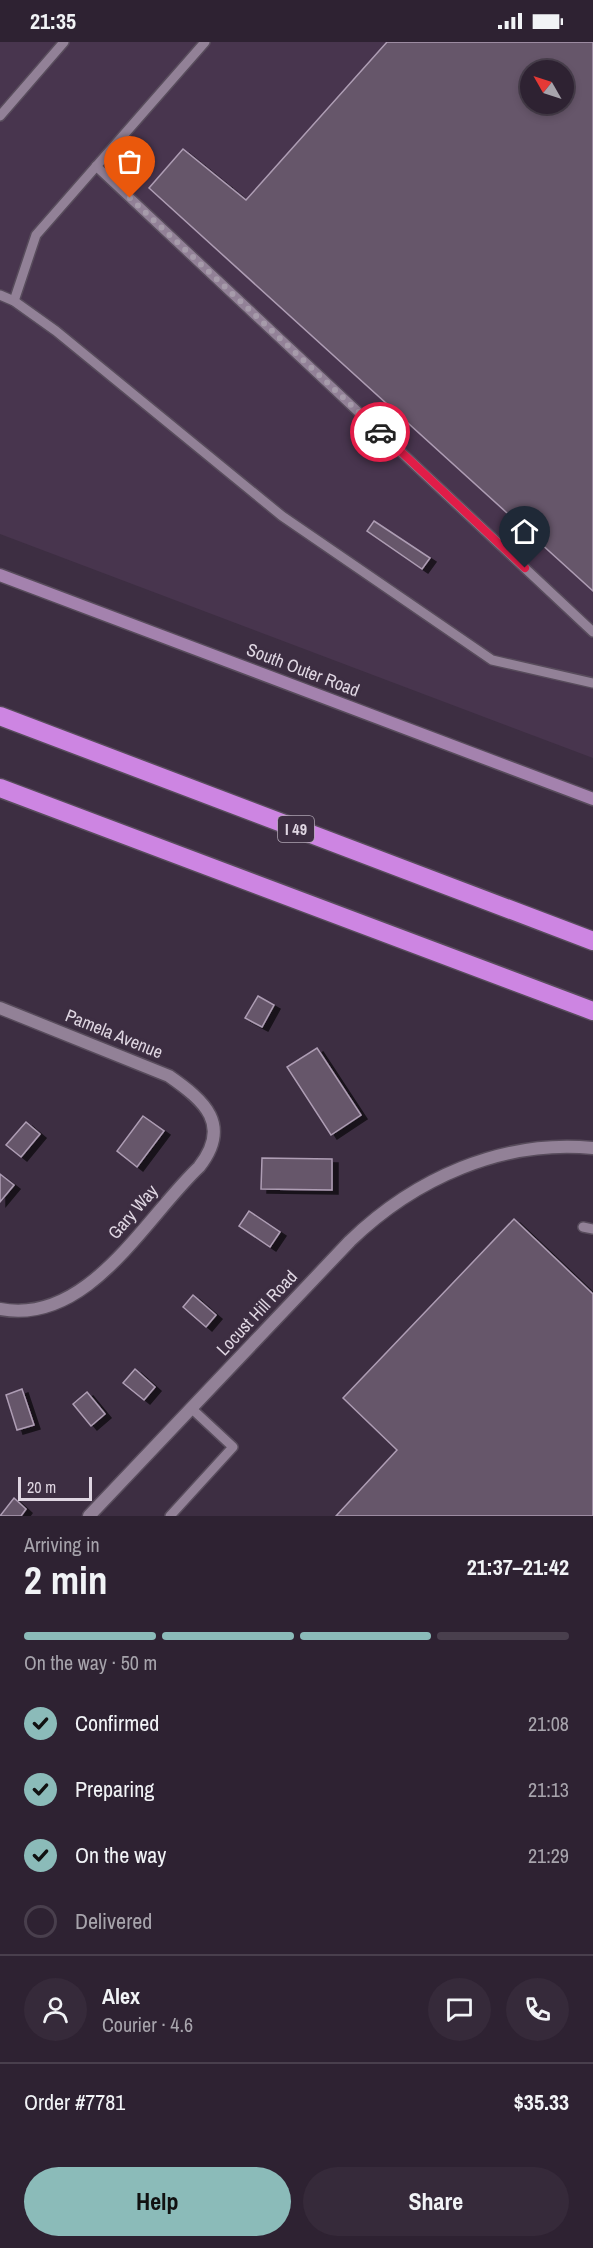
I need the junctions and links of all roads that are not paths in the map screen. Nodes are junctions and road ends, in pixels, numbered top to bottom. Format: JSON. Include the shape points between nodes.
{"nodes":[{"id":1,"x":64,"y":42,"type":"edge"},
{"id":2,"x":205,"y":42,"type":"edge"},
{"id":3,"x":0,"y":116,"type":"edge"},
{"id":4,"x":96,"y":166,"type":"junction"},
{"id":5,"x":0,"y":295,"type":"edge"},
{"id":6,"x":14,"y":301,"type":"junction"},
{"id":7,"x":0,"y":575,"type":"edge"},
{"id":8,"x":593,"y":632,"type":"edge"},
{"id":9,"x":593,"y":683,"type":"edge"},
{"id":10,"x":0,"y":716,"type":"edge"},
{"id":11,"x":0,"y":788,"type":"edge"},
{"id":12,"x":593,"y":799,"type":"edge"},
{"id":13,"x":593,"y":941,"type":"edge"},
{"id":14,"x":0,"y":1008,"type":"edge"},
{"id":15,"x":593,"y":1011,"type":"edge"},
{"id":16,"x":206,"y":1107,"type":"joint"},
{"id":17,"x":593,"y":1148,"type":"edge"},
{"id":18,"x":583,"y":1227,"type":"dead end"},
{"id":19,"x":593,"y":1230,"type":"edge"},
{"id":20,"x":0,"y":1309,"type":"edge"},
{"id":21,"x":191,"y":1408,"type":"junction"},
{"id":22,"x":89,"y":1516,"type":"edge"},
{"id":23,"x":170,"y":1516,"type":"edge"}],
"edges":[{"from":1,"to":3,"type":"lane"},
{"from":2,"to":4,"type":"lane"},
{"from":4,"to":6,"type":"lane","via":[[36,236]]},
{"from":4,"to":8,"type":"lane"},
{"from":5,"to":6,"type":"lane"},
{"from":6,"to":9,"type":"lane","via":[[282,516],[492,660]]},
{"from":7,"to":12,"type":"street","name":"South Outer Road"},
{"from":10,"to":13,"type":"highway","number":"I 49"},
{"from":11,"to":15,"type":"highway"},
{"from":14,"to":16,"type":"street","name":"Pamela Avenue","via":[[169,1076]]},
{"from":16,"to":20,"type":"street","name":"Gary Way","via":[[214,1122],[210,1153],[108,1268],[83,1290],[62,1301],[36,1308]]},
{"from":17,"to":21,"type":"street","name":"Locust Hill Road","via":[[536,1149],[473,1163],[432,1180],[395,1202],[361,1230]]},
{"from":18,"to":19,"type":"lane"},
{"from":21,"to":22,"type":"street","name":"Locust Hill Road"},
{"from":21,"to":23,"type":"lane","via":[[233,1447]]}]}
